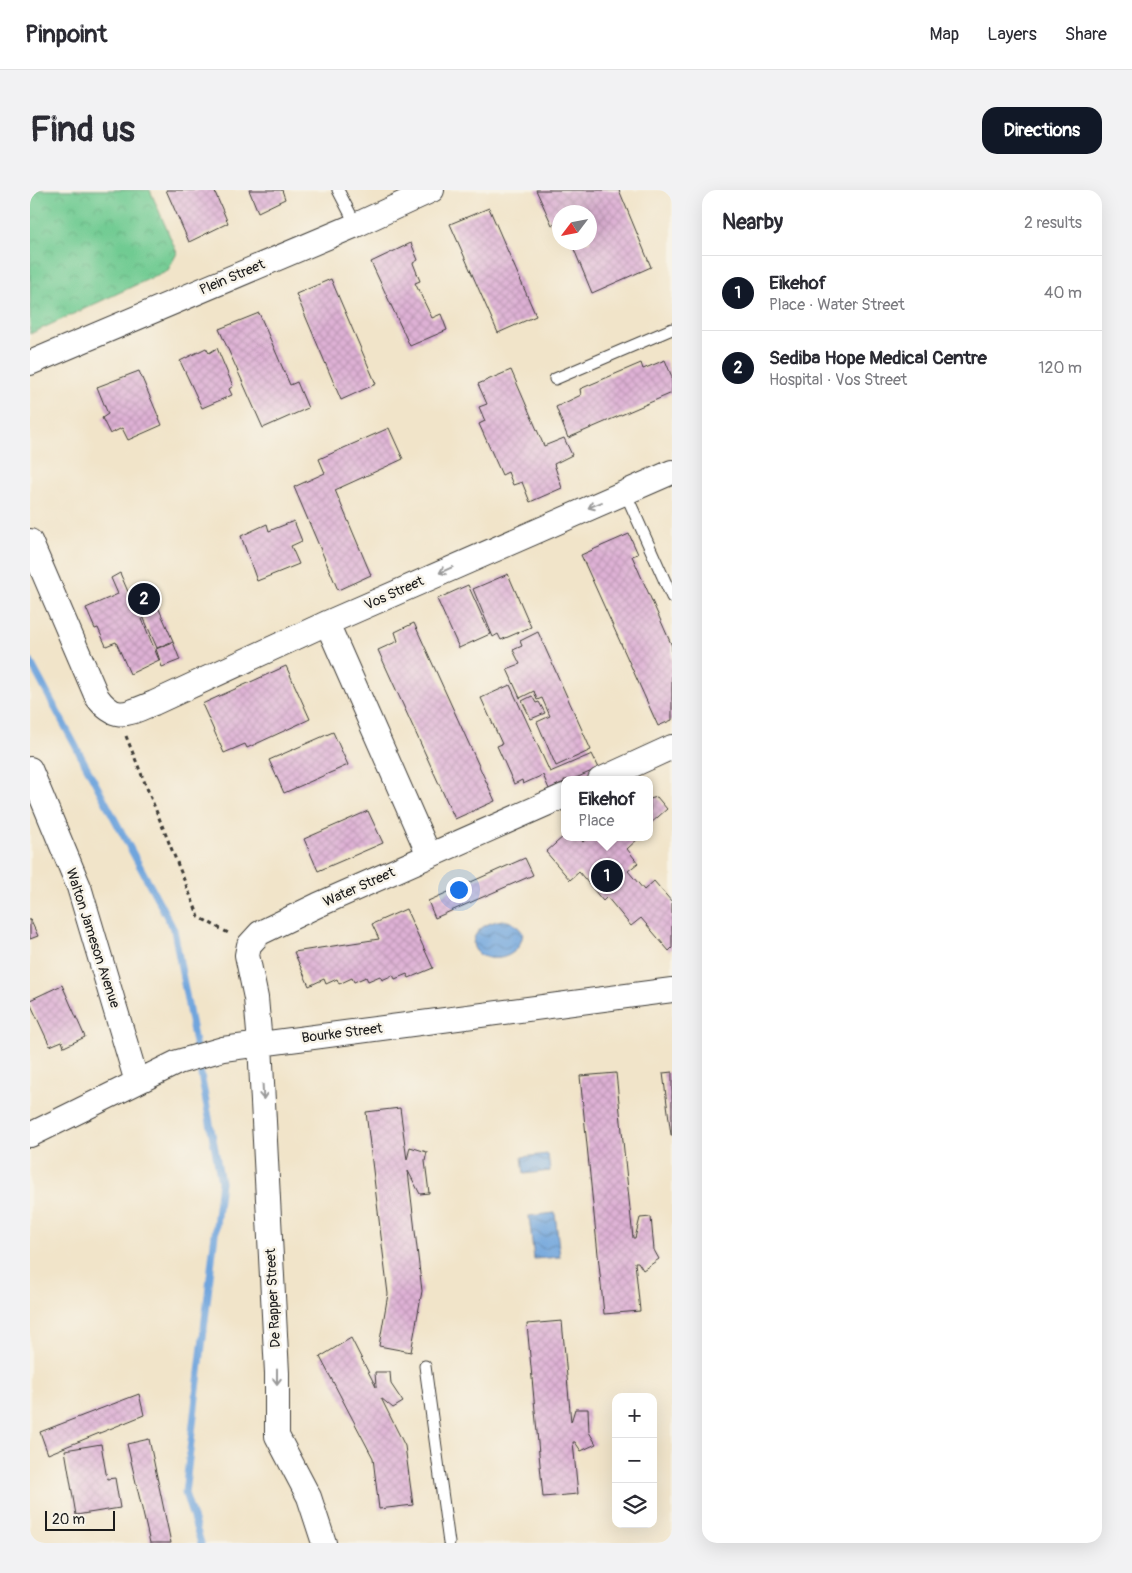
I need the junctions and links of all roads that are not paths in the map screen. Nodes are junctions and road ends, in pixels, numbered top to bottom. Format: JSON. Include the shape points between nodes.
{"nodes":[{"id":1,"x":338,"y":190,"type":"edge"},
{"id":2,"x":432,"y":190,"type":"edge"},
{"id":3,"x":356,"y":225,"type":"junction"},
{"id":4,"x":672,"y":329,"type":"edge"},
{"id":5,"x":30,"y":363,"type":"edge"},
{"id":6,"x":555,"y":379,"type":"dead end"},
{"id":7,"x":672,"y":472,"type":"edge"},
{"id":8,"x":625,"y":492,"type":"junction"},
{"id":9,"x":30,"y":542,"type":"edge"},
{"id":10,"x":672,"y":597,"type":"edge"},
{"id":11,"x":327,"y":623,"type":"junction"},
{"id":12,"x":672,"y":748,"type":"edge"},
{"id":13,"x":30,"y":769,"type":"edge"},
{"id":14,"x":609,"y":776,"type":"edge"},
{"id":15,"x":561,"y":797,"type":"edge"},
{"id":16,"x":430,"y":855,"type":"junction"},
{"id":17,"x":672,"y":990,"type":"edge"},
{"id":18,"x":260,"y":1044,"type":"junction"},
{"id":19,"x":137,"y":1082,"type":"junction"},
{"id":20,"x":30,"y":1135,"type":"edge"},
{"id":21,"x":425,"y":1366,"type":"dead end"},
{"id":22,"x":324,"y":1543,"type":"edge"},
{"id":23,"x":448,"y":1543,"type":"edge"}],
"edges":[{"from":1,"to":3,"type":"lane"},
{"from":2,"to":3,"type":"street","name":"Plein Street"},
{"from":3,"to":5,"type":"street","name":"Plein Street"},
{"from":4,"to":6,"type":"lane"},
{"from":7,"to":8,"type":"street","name":"Vos Street"},
{"from":8,"to":10,"type":"lane"},
{"from":8,"to":11,"type":"street","name":"Vos Street","one_way":true},
{"from":9,"to":11,"type":"street","name":"Vos Street","via":[[97,697],[109,711],[117,714],[154,704]]},
{"from":11,"to":16,"type":"street"},
{"from":12,"to":14,"type":"street"},
{"from":13,"to":19,"type":"street","name":"Walton Jameson Avenue","via":[[79,887]]},
{"from":15,"to":16,"type":"street","name":"Water Street"},
{"from":16,"to":18,"type":"street","name":"Water Street","via":[[260,933],[249,945],[247,955],[256,998]]},
{"from":17,"to":18,"type":"street","name":"Bourke Street"},
{"from":18,"to":19,"type":"street","name":"Bourke Street","via":[[223,1049],[178,1062]]},
{"from":18,"to":22,"type":"street","name":"De Rapper Street","one_way":true,"via":[[277,1373],[277,1436],[309,1497]]},
{"from":19,"to":20,"type":"street","name":"Bourke Street"},
{"from":21,"to":23,"type":"lane"}]}
